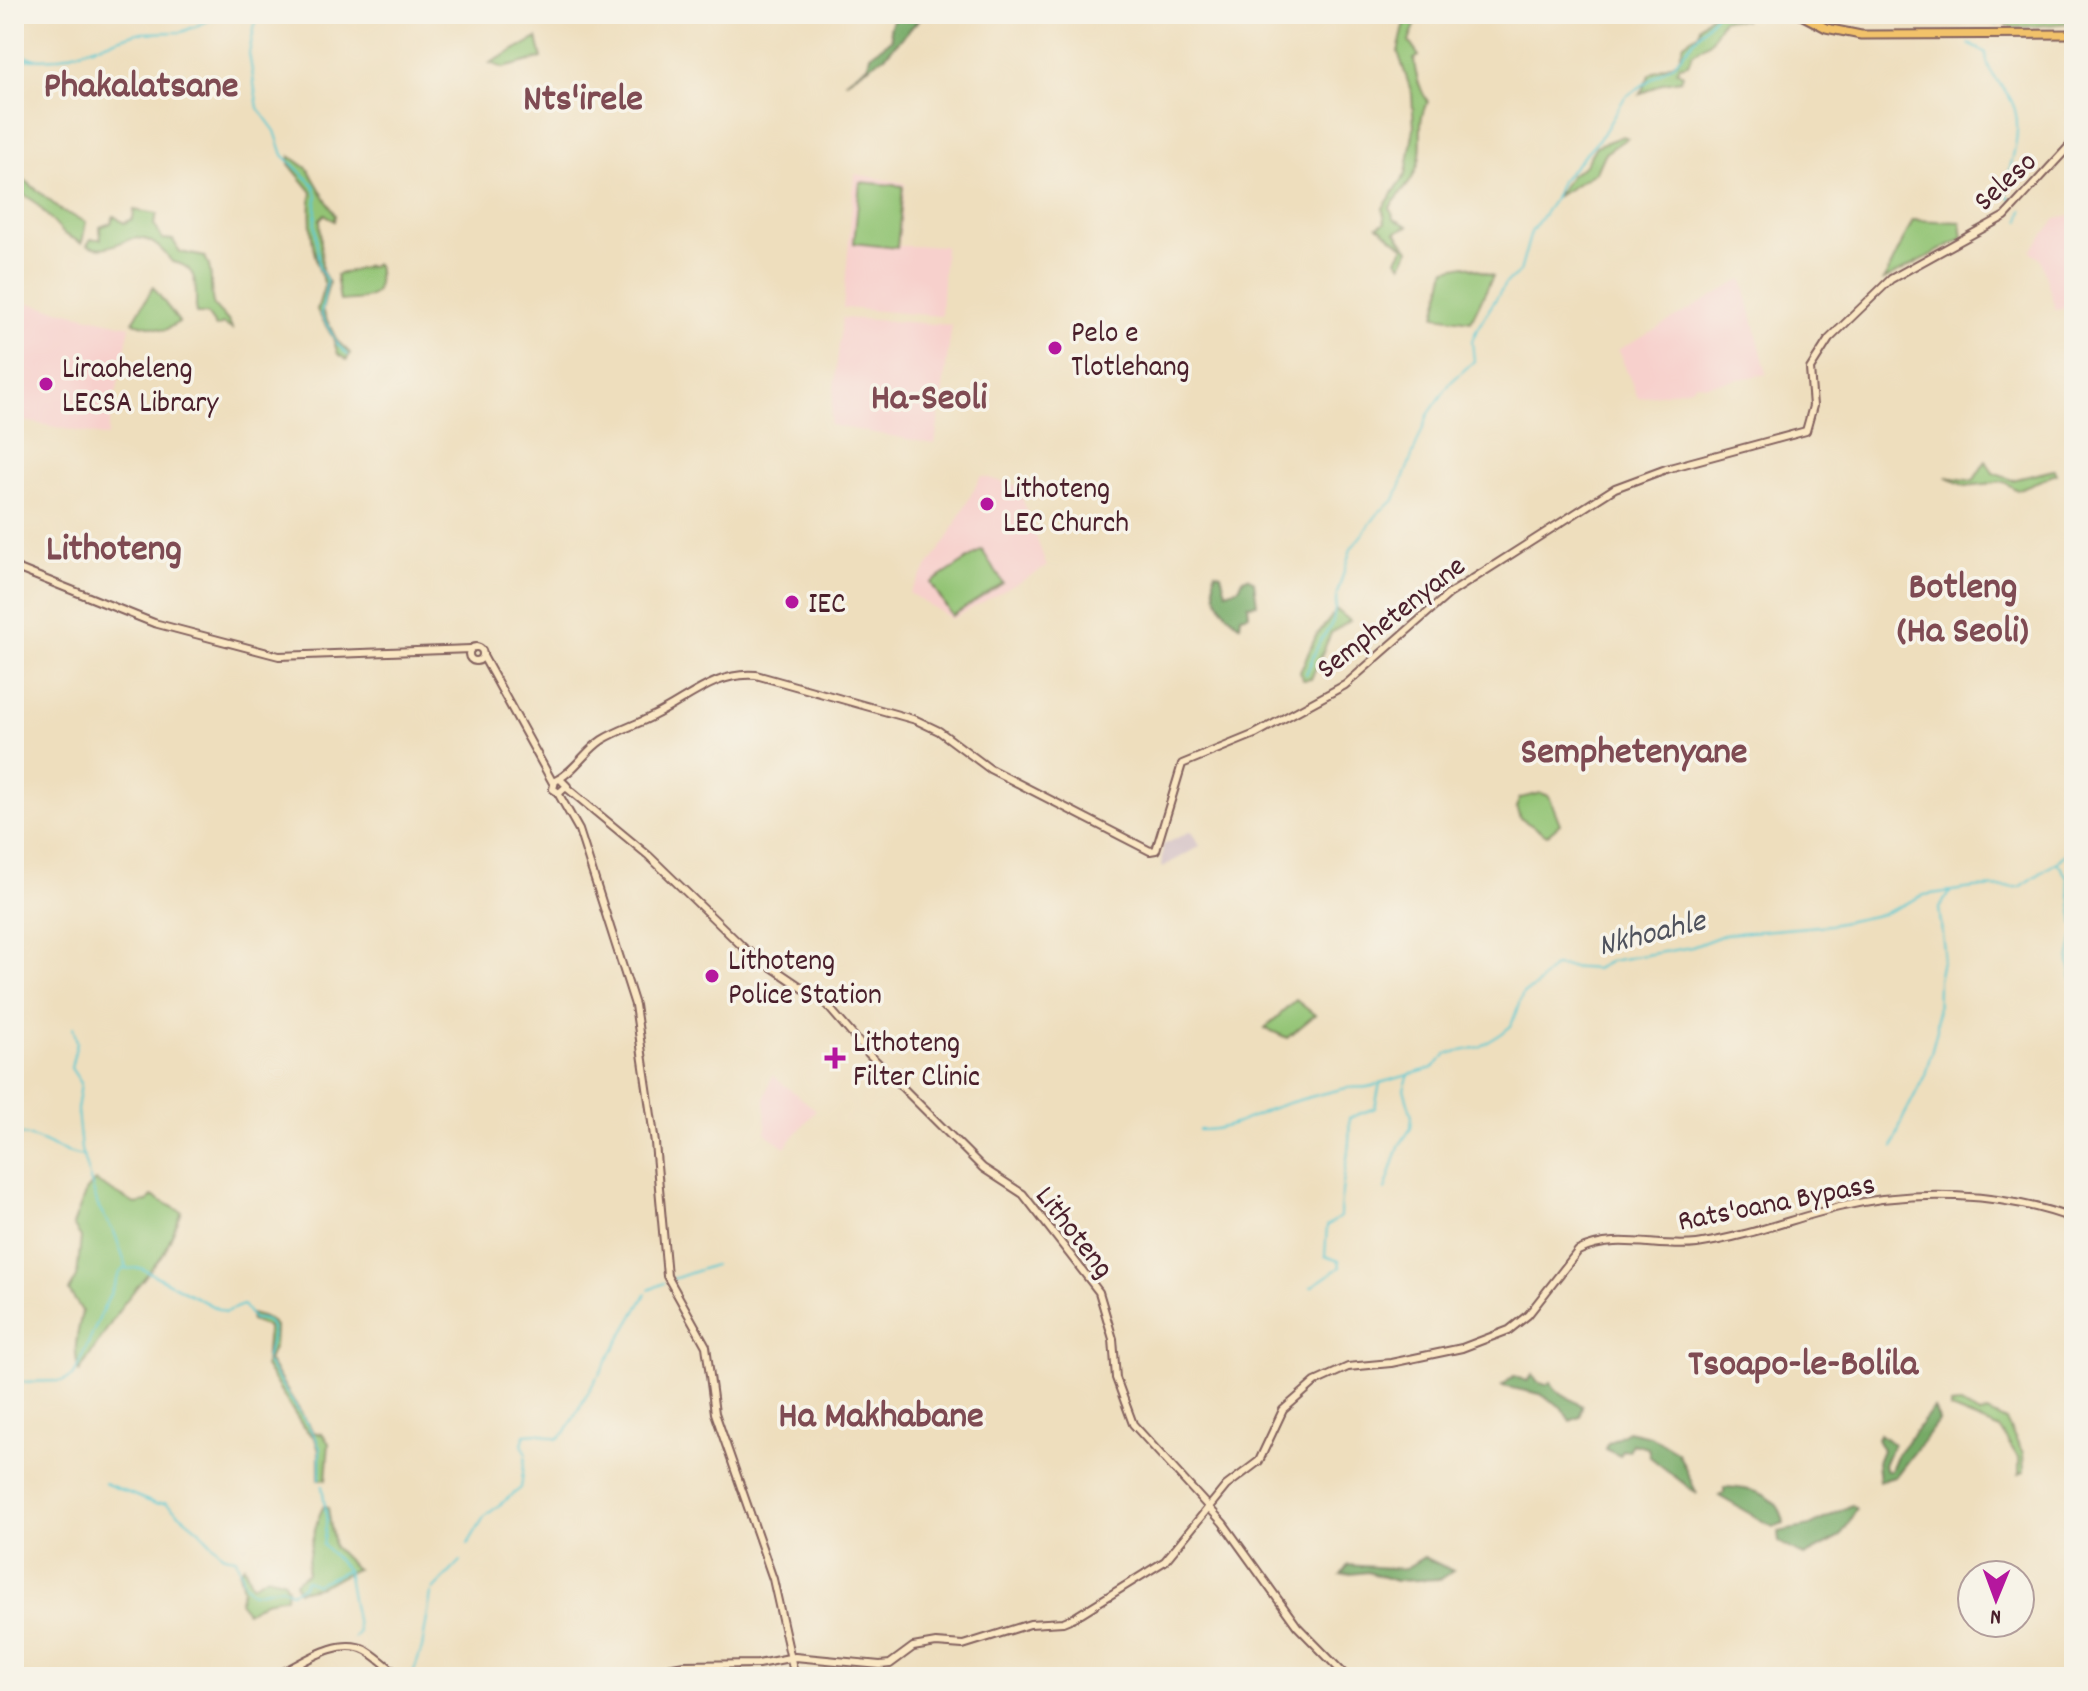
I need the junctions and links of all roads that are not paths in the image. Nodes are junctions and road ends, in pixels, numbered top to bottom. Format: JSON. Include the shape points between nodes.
{"nodes":[{"id":1,"x":1799,"y":14,"type":"edge"},
{"id":2,"x":2074,"y":34,"type":"edge"},
{"id":3,"x":2074,"y":141,"type":"edge"},
{"id":4,"x":1957,"y":244,"type":"joint"},
{"id":5,"x":14,"y":567,"type":"edge"},
{"id":6,"x":562,"y":784,"type":"junction"},
{"id":7,"x":558,"y":793,"type":"junction"},
{"id":8,"x":568,"y":805,"type":"junction"},
{"id":9,"x":2074,"y":1219,"type":"edge"},
{"id":10,"x":1207,"y":1506,"type":"junction"},
{"id":11,"x":790,"y":1659,"type":"junction"},
{"id":12,"x":273,"y":1677,"type":"edge"},
{"id":13,"x":401,"y":1677,"type":"edge"},
{"id":14,"x":616,"y":1677,"type":"edge"},
{"id":15,"x":795,"y":1677,"type":"edge"},
{"id":16,"x":1347,"y":1677,"type":"edge"}],
"edges":[{"from":1,"to":2,"type":"main road","via":[[1826,28],[1861,35]]},
{"from":3,"to":4,"type":"main road","name":"Seleso","via":[[2005,216]]},
{"from":4,"to":6,"type":"main road","name":"Semphetenyane","via":[[1891,279],[1822,347],[1810,369],[1813,406],[1806,431],[1625,484],[1485,568],[1345,685],[1255,734],[1182,764],[1156,850],[1029,790],[916,720],[756,675],[736,674],[700,688],[600,741]]},
{"from":5,"to":6,"type":"main road","name":"Lithoteng","via":[[154,623],[279,656],[454,651],[475,656],[546,768]]},
{"from":6,"to":7,"type":"main road"},
{"from":6,"to":7,"type":"main road"},
{"from":6,"to":8,"type":"main road"},
{"from":6,"to":10,"type":"main road","name":"Lithoteng","via":[[649,856],[745,949],[826,1004],[983,1168],[1023,1194],[1099,1292],[1113,1339],[1116,1378],[1133,1424]]},
{"from":7,"to":8,"type":"main road"},
{"from":8,"to":11,"type":"main road","via":[[635,1005],[667,1276],[706,1346],[715,1413],[766,1557]]},
{"from":9,"to":10,"type":"main road","name":"Rats'oana Bypass","via":[[1991,1199],[1880,1200],[1711,1242],[1673,1246],[1614,1240],[1589,1245],[1509,1330],[1462,1348],[1348,1367],[1315,1382],[1283,1410],[1259,1461],[1240,1472]]},
{"from":10,"to":11,"type":"main road","name":"Rats'oana Bypass","via":[[1153,1571],[1063,1622],[1030,1624],[963,1645],[913,1647],[890,1664]]},
{"from":10,"to":16,"type":"main road","name":"Lithoteng","via":[[1297,1626]]},
{"from":11,"to":14,"type":"main road","name":"Rats'oana Bypass","via":[[741,1666],[684,1665]]},
{"from":11,"to":15,"type":"main road"},
{"from":12,"to":13,"type":"main road","via":[[351,1645]]}]}
